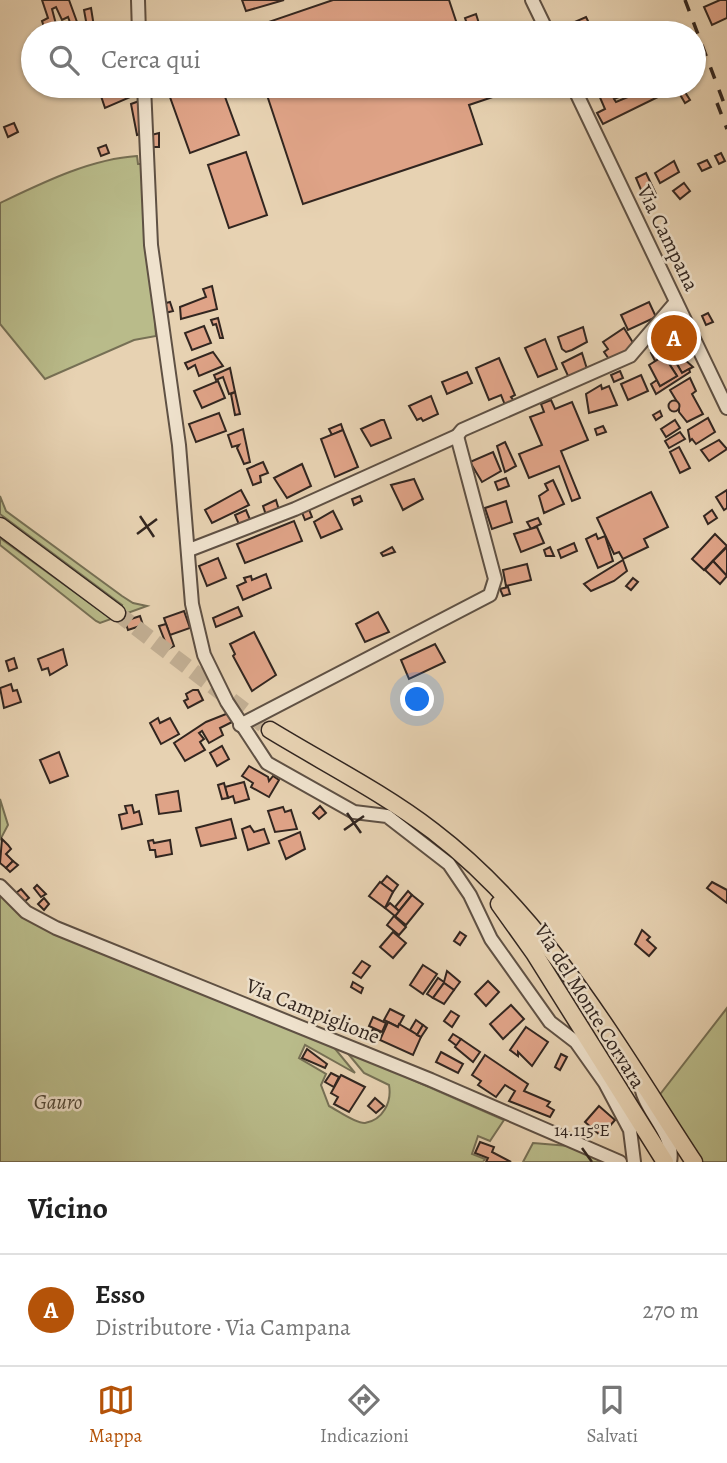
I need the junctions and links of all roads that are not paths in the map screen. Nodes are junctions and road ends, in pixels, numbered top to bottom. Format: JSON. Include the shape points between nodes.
{"nodes":[{"id":1,"x":138,"y":0,"type":"edge"},
{"id":2,"x":532,"y":0,"type":"edge"},
{"id":3,"x":139,"y":21,"type":"edge"},
{"id":4,"x":542,"y":21,"type":"edge"},
{"id":5,"x":145,"y":98,"type":"edge"},
{"id":6,"x":579,"y":98,"type":"edge"},
{"id":7,"x":676,"y":302,"type":"junction"},
{"id":8,"x":727,"y":408,"type":"edge"},
{"id":9,"x":457,"y":436,"type":"junction"},
{"id":10,"x":0,"y":526,"type":"edge"},
{"id":11,"x":189,"y":550,"type":"junction"},
{"id":12,"x":117,"y":613,"type":"tunnel mouth"},
{"id":13,"x":240,"y":726,"type":"junction"},
{"id":14,"x":270,"y":730,"type":"tunnel mouth"},
{"id":15,"x":478,"y":872,"type":"junction"},
{"id":16,"x":0,"y":886,"type":"edge"},
{"id":17,"x":640,"y":1079,"type":"junction"},
{"id":18,"x":620,"y":1162,"type":"edge"},
{"id":19,"x":634,"y":1162,"type":"edge"},
{"id":20,"x":668,"y":1162,"type":"edge"},
{"id":21,"x":694,"y":1162,"type":"edge"}],
"edges":[{"from":1,"to":3,"type":"street"},
{"from":2,"to":4,"type":"street"},
{"from":5,"to":11,"type":"street","via":[[151,245]]},
{"from":6,"to":7,"type":"street","name":"Via Campana"},
{"from":7,"to":8,"type":"street","name":"Via Campana"},
{"from":7,"to":9,"type":"street","via":[[631,356]]},
{"from":9,"to":11,"type":"street","via":[[295,509]]},
{"from":9,"to":13,"type":"street","via":[[495,579],[490,595]]},
{"from":10,"to":12,"type":"main road"},
{"from":11,"to":13,"type":"street","via":[[192,604],[204,655]]},
{"from":13,"to":19,"type":"street","via":[[273,768],[354,812],[387,816],[449,864],[491,939],[550,1022],[576,1042],[605,1083],[630,1130]]},
{"from":14,"to":15,"type":"main road","name":"Via del Monte Corvara","via":[[432,830]]},
{"from":15,"to":17,"type":"main road","name":"Via del Monte Corvara","via":[[546,943]]},
{"from":15,"to":20,"type":"main road","name":"Via del Monte Corvara"},
{"from":16,"to":18,"type":"street","name":"Via Campiglione","via":[[26,912],[56,928]]},
{"from":17,"to":20,"type":"street","name":"Via del Monte Corvara","via":[[642,1098],[667,1139]]},
{"from":17,"to":21,"type":"main road","name":"Via del Monte Corvara"}]}
